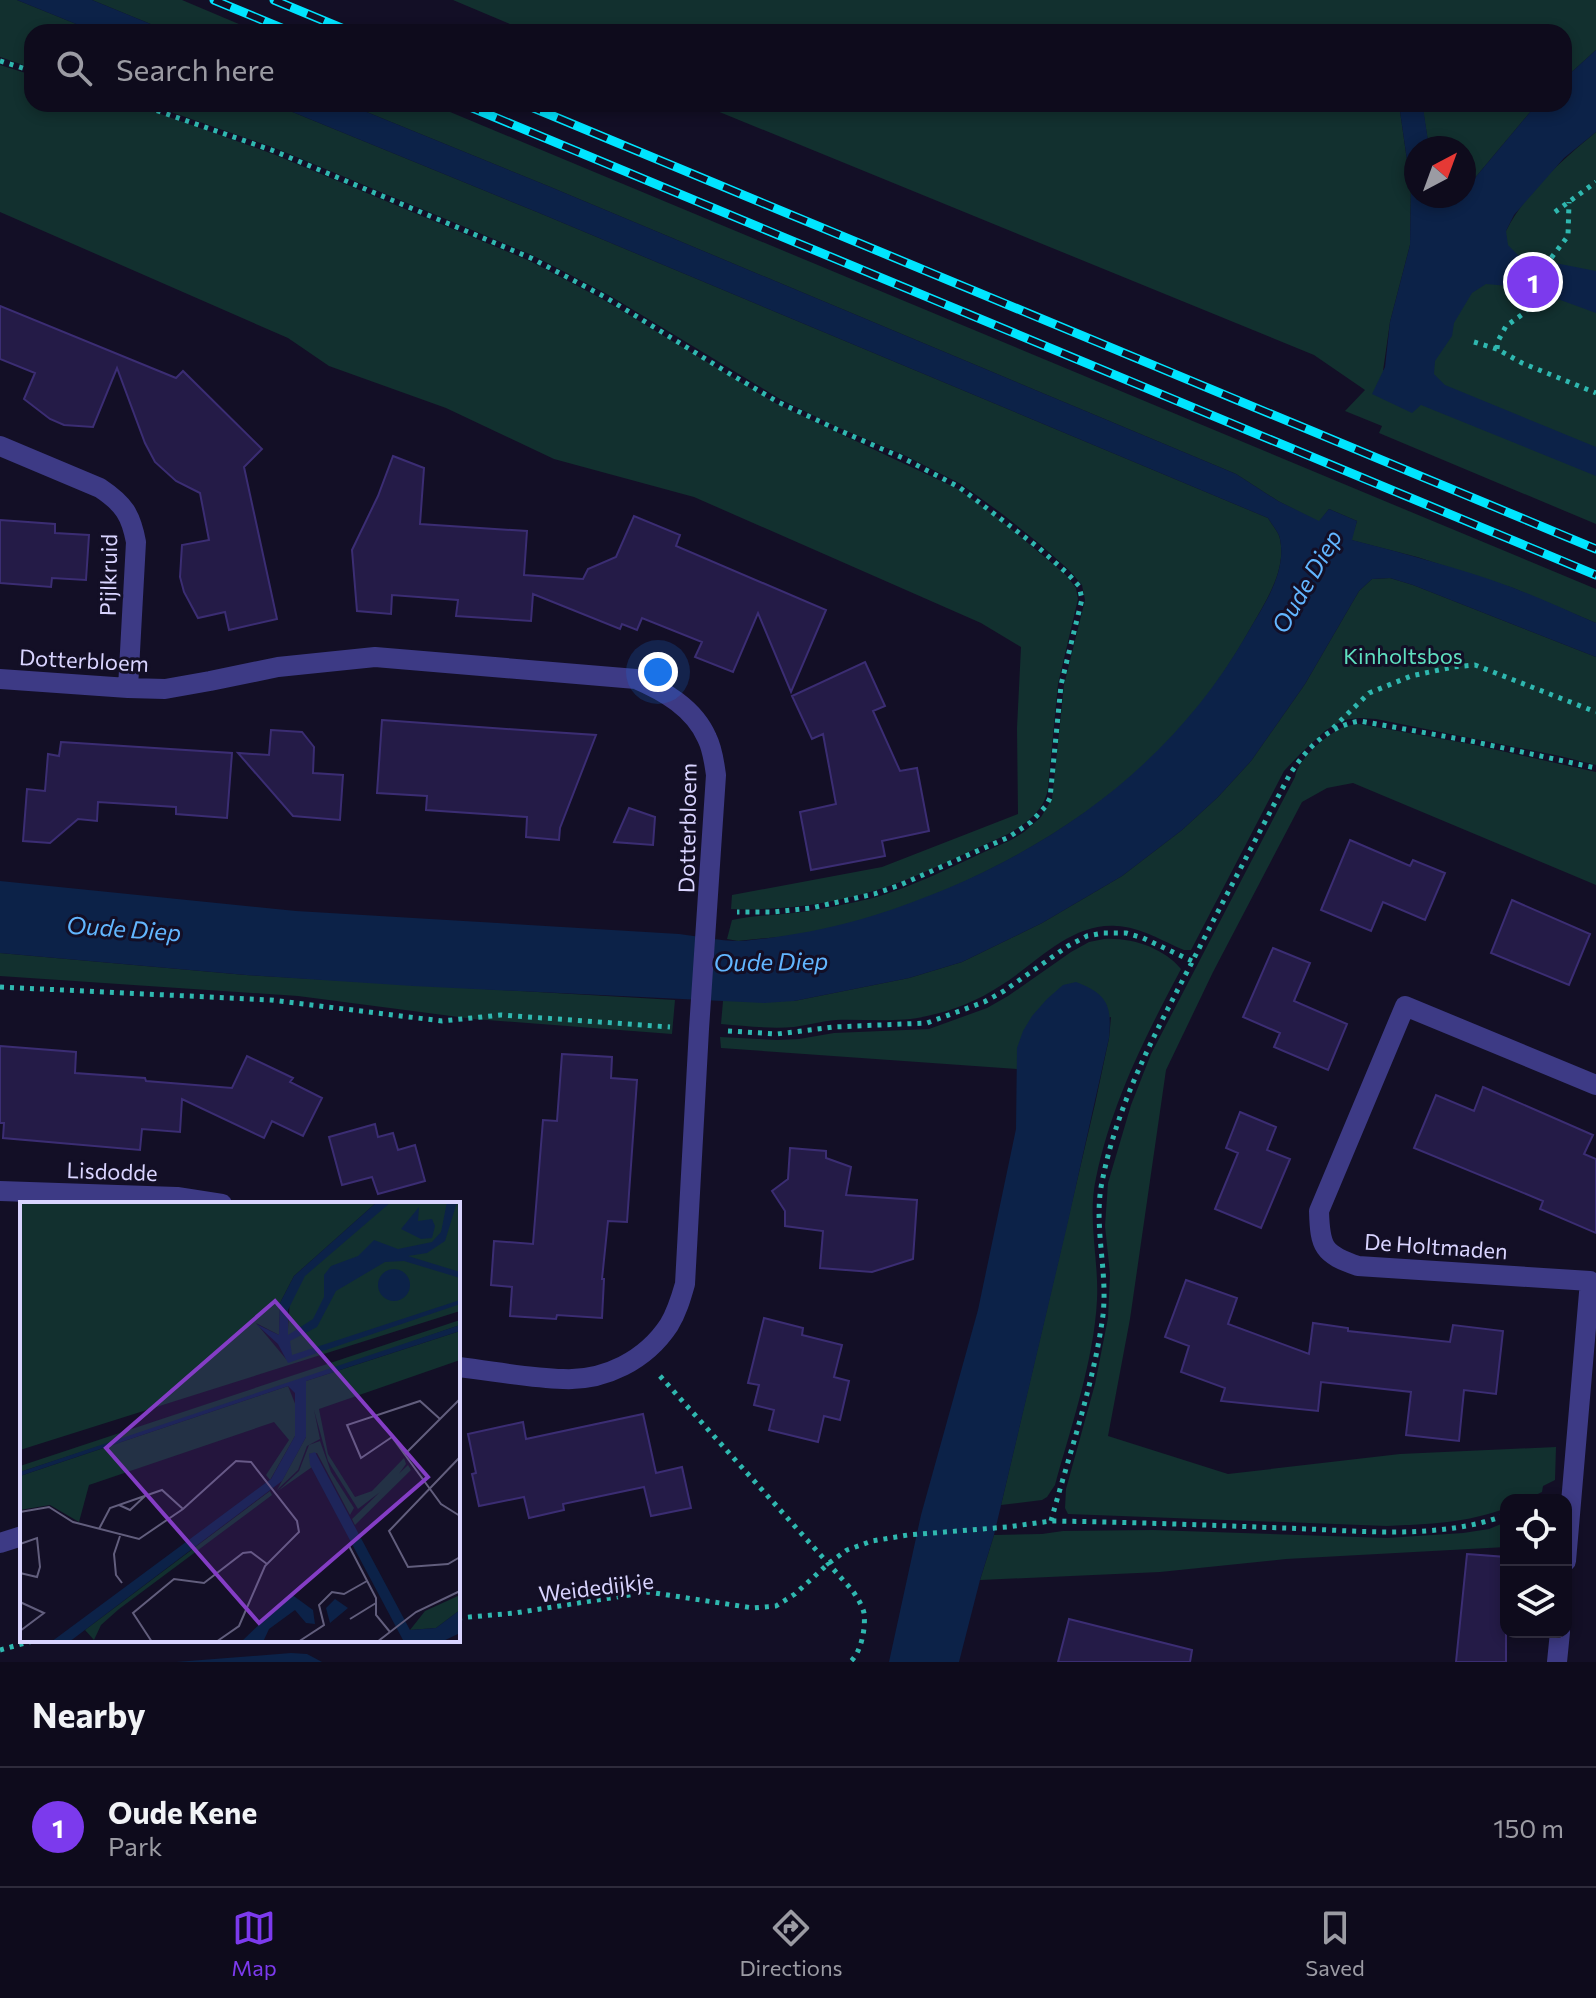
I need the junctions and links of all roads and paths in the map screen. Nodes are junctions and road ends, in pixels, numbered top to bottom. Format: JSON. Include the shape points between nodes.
{"nodes":[{"id":1,"x":0,"y":61,"type":"edge"},
{"id":2,"x":24,"y":68,"type":"edge"},
{"id":3,"x":161,"y":112,"type":"edge"},
{"id":4,"x":1596,"y":182,"type":"edge"},
{"id":5,"x":1569,"y":202,"type":"junction"},
{"id":6,"x":1555,"y":212,"type":"dead end"},
{"id":7,"x":1474,"y":342,"type":"dead end"},
{"id":8,"x":1497,"y":349,"type":"junction"},
{"id":9,"x":1596,"y":393,"type":"edge"},
{"id":10,"x":0,"y":446,"type":"edge"},
{"id":11,"x":0,"y":679,"type":"edge"},
{"id":12,"x":128,"y":688,"type":"junction"},
{"id":13,"x":1596,"y":712,"type":"edge"},
{"id":14,"x":1328,"y":732,"type":"junction"},
{"id":15,"x":1596,"y":768,"type":"edge"},
{"id":16,"x":708,"y":911,"type":"junction"},
{"id":17,"x":1192,"y":961,"type":"junction"},
{"id":18,"x":0,"y":987,"type":"edge"},
{"id":19,"x":699,"y":1029,"type":"junction"},
{"id":20,"x":1596,"y":1085,"type":"edge"},
{"id":21,"x":0,"y":1191,"type":"edge"},
{"id":22,"x":209,"y":1202,"type":"edge"},
{"id":23,"x":641,"y":1355,"type":"junction"},
{"id":24,"x":460,"y":1367,"type":"edge"},
{"id":25,"x":1587,"y":1430,"type":"edge"},
{"id":26,"x":1500,"y":1517,"type":"edge"},
{"id":27,"x":1051,"y":1521,"type":"junction"},
{"id":28,"x":1572,"y":1524,"type":"edge"},
{"id":29,"x":20,"y":1537,"type":"edge"},
{"id":30,"x":0,"y":1543,"type":"edge"},
{"id":31,"x":829,"y":1563,"type":"junction"},
{"id":32,"x":460,"y":1618,"type":"edge"},
{"id":33,"x":1559,"y":1638,"type":"edge"},
{"id":34,"x":29,"y":1642,"type":"edge"},
{"id":35,"x":0,"y":1650,"type":"edge"},
{"id":36,"x":850,"y":1662,"type":"edge"},
{"id":37,"x":1557,"y":1662,"type":"edge"}],
"edges":[{"from":1,"to":2,"type":"path"},
{"from":3,"to":16,"type":"path","via":[[274,151],[531,258],[778,402],[959,487],[1079,586],[1082,599],[1061,685],[1052,788],[1046,806],[1031,822],[1009,837],[874,894],[773,912]]},
{"from":4,"to":5,"type":"path"},
{"from":5,"to":6,"type":"path"},
{"from":5,"to":8,"type":"path","via":[[1568,236],[1548,262],[1539,293],[1506,326]]},
{"from":7,"to":8,"type":"path"},
{"from":8,"to":9,"type":"path"},
{"from":10,"to":12,"type":"street","name":"Pijlkruid","via":[[100,488],[125,509],[136,542]]},
{"from":11,"to":12,"type":"street","name":"Dotterbloem"},
{"from":12,"to":16,"type":"street","name":"Dotterbloem","via":[[165,689],[278,667],[375,657],[636,679],[682,705],[706,735],[712,753],[716,775]]},
{"from":13,"to":14,"type":"path","via":[[1475,665],[1411,676],[1369,693]]},
{"from":14,"to":15,"type":"path","via":[[1345,723],[1375,723]]},
{"from":14,"to":17,"type":"path","via":[[1290,774]]},
{"from":16,"to":19,"type":"street","name":"Dotterbloem"},
{"from":17,"to":19,"type":"path","via":[[1126,933],[1103,933],[1068,946],[984,1002],[927,1023],[777,1034]]},
{"from":17,"to":27,"type":"path","via":[[1134,1078],[1105,1168],[1098,1226],[1102,1317]]},
{"from":18,"to":19,"type":"path","via":[[271,1000],[442,1021],[501,1015]]},
{"from":19,"to":23,"type":"street","name":"Dotterbloem","via":[[685,1284],[669,1324]]},
{"from":20,"to":25,"type":"street","name":"De Holtmaden","via":[[1405,1006],[1319,1211],[1324,1247],[1339,1260],[1358,1266],[1590,1281]]},
{"from":21,"to":22,"type":"street","name":"Lisdodde"},
{"from":23,"to":24,"type":"street","name":"Dotterbloem","via":[[618,1369],[565,1379]]},
{"from":23,"to":31,"type":"path"},
{"from":25,"to":28,"type":"street","name":"De Holtmaden"},
{"from":26,"to":27,"type":"path","name":"Weidedijkje","via":[[1462,1527],[1387,1532]]},
{"from":27,"to":31,"type":"path","name":"Weidedijkje","via":[[872,1541]]},
{"from":29,"to":30,"type":"street"},
{"from":31,"to":32,"type":"path","name":"Weidedijkje","via":[[776,1606],[753,1608],[648,1592]]},
{"from":31,"to":36,"type":"path","via":[[852,1590],[864,1616],[857,1656]]},
{"from":33,"to":37,"type":"street"},
{"from":34,"to":35,"type":"path"}]}
